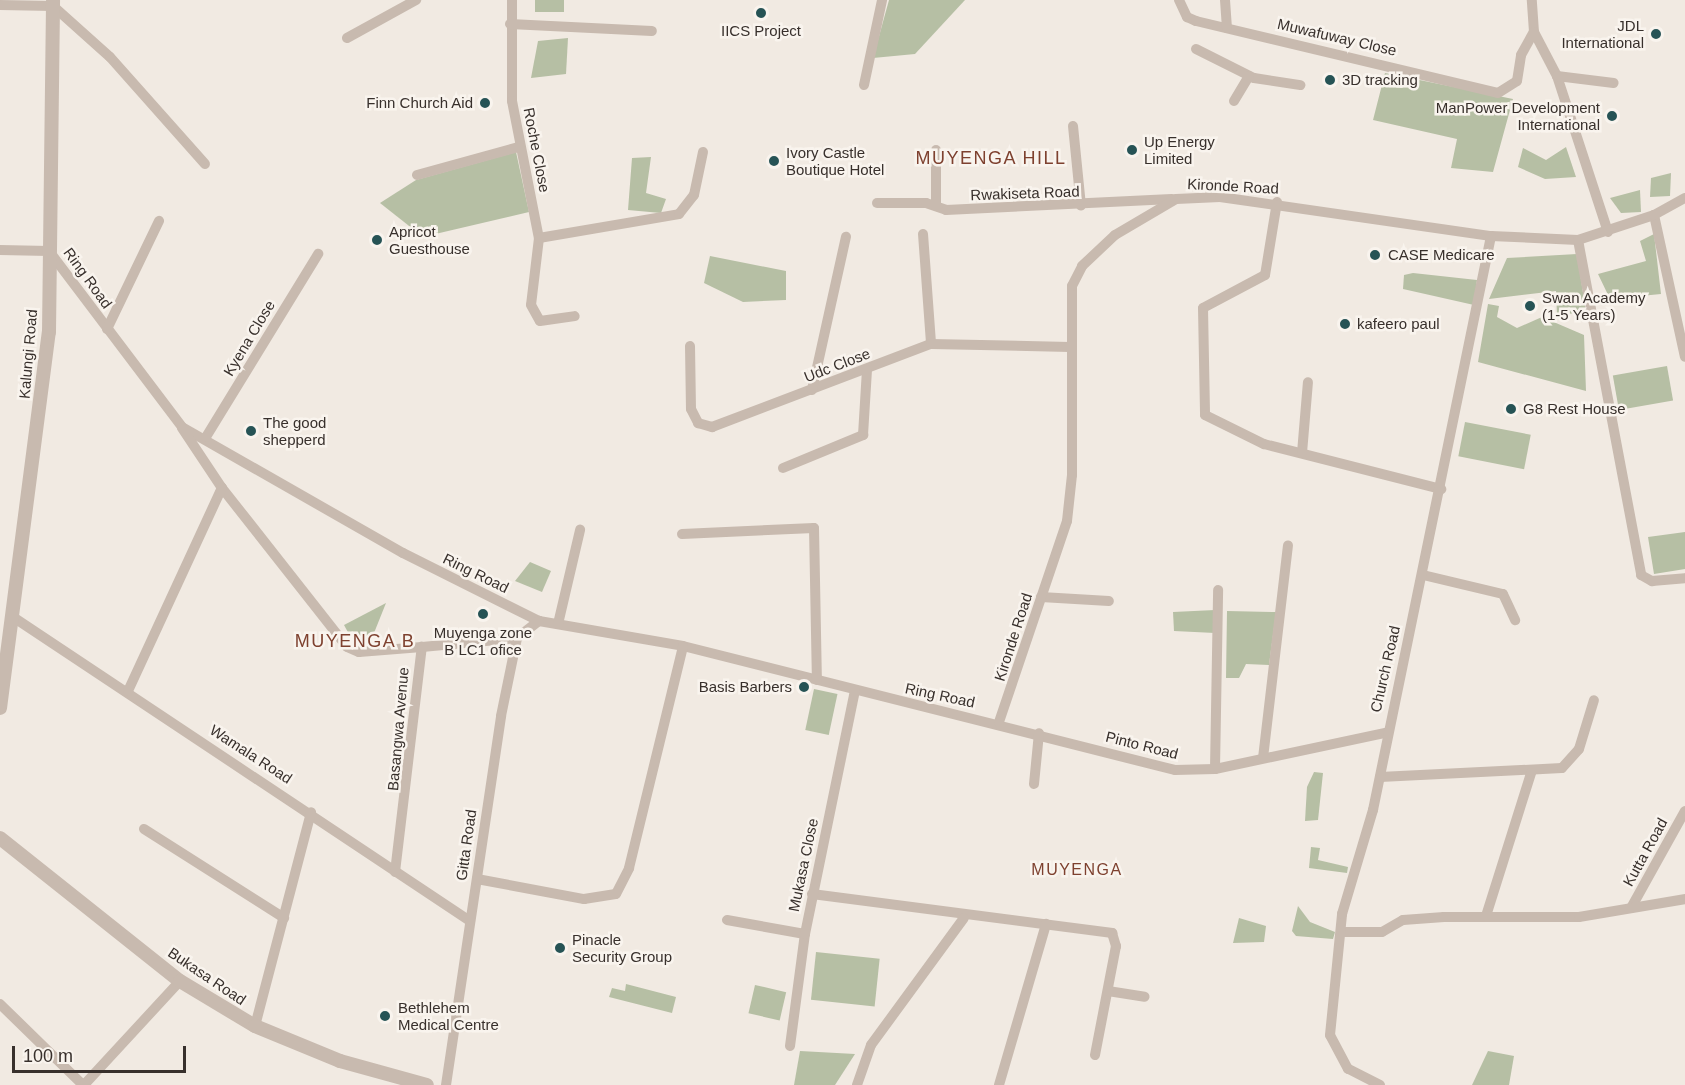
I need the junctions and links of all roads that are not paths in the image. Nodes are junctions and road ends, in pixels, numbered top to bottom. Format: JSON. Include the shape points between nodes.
{"nodes":[{"id":1,"x":416,"y":0,"type":"edge"},
{"id":2,"x":512,"y":0,"type":"edge"},
{"id":3,"x":882,"y":0,"type":"edge"},
{"id":4,"x":1179,"y":0,"type":"edge"},
{"id":5,"x":1225,"y":0,"type":"edge"},
{"id":6,"x":1532,"y":0,"type":"edge"},
{"id":7,"x":53,"y":3,"type":"edge"},
{"id":8,"x":0,"y":5,"type":"edge"},
{"id":9,"x":510,"y":24,"type":"junction"},
{"id":10,"x":1227,"y":28,"type":"junction"},
{"id":11,"x":652,"y":31,"type":"dead end"},
{"id":12,"x":1534,"y":32,"type":"junction"},
{"id":13,"x":347,"y":38,"type":"dead end"},
{"id":14,"x":1196,"y":49,"type":"dead end"},
{"id":15,"x":1249,"y":76,"type":"junction"},
{"id":16,"x":1557,"y":76,"type":"junction"},
{"id":17,"x":1614,"y":83,"type":"dead end"},
{"id":18,"x":864,"y":85,"type":"dead end"},
{"id":19,"x":1300,"y":86,"type":"dead end"},
{"id":20,"x":1234,"y":101,"type":"dead end"},
{"id":21,"x":1073,"y":126,"type":"dead end"},
{"id":22,"x":519,"y":147,"type":"junction"},
{"id":23,"x":936,"y":150,"type":"dead end"},
{"id":24,"x":703,"y":153,"type":"dead end"},
{"id":25,"x":205,"y":164,"type":"dead end"},
{"id":26,"x":417,"y":175,"type":"dead end"},
{"id":27,"x":1176,"y":198,"type":"junction"},
{"id":28,"x":1685,"y":198,"type":"edge"},
{"id":29,"x":877,"y":202,"type":"dead end"},
{"id":30,"x":1277,"y":202,"type":"junction"},
{"id":31,"x":936,"y":206,"type":"junction"},
{"id":32,"x":1081,"y":206,"type":"junction"},
{"id":33,"x":1654,"y":215,"type":"junction"},
{"id":34,"x":159,"y":221,"type":"dead end"},
{"id":35,"x":1608,"y":232,"type":"junction"},
{"id":36,"x":923,"y":234,"type":"dead end"},
{"id":37,"x":1491,"y":236,"type":"junction"},
{"id":38,"x":846,"y":237,"type":"dead end"},
{"id":39,"x":539,"y":238,"type":"junction"},
{"id":40,"x":1578,"y":240,"type":"junction"},
{"id":41,"x":0,"y":250,"type":"edge"},
{"id":42,"x":49,"y":251,"type":"junction"},
{"id":43,"x":318,"y":254,"type":"dead end"},
{"id":44,"x":575,"y":316,"type":"dead end"},
{"id":45,"x":107,"y":329,"type":"junction"},
{"id":46,"x":931,"y":344,"type":"junction"},
{"id":47,"x":690,"y":346,"type":"dead end"},
{"id":48,"x":1070,"y":347,"type":"junction"},
{"id":49,"x":1685,"y":357,"type":"edge"},
{"id":50,"x":867,"y":370,"type":"junction"},
{"id":51,"x":1308,"y":382,"type":"dead end"},
{"id":52,"x":812,"y":390,"type":"junction"},
{"id":53,"x":182,"y":427,"type":"junction"},
{"id":54,"x":206,"y":437,"type":"junction"},
{"id":55,"x":1302,"y":453,"type":"junction"},
{"id":56,"x":783,"y":468,"type":"dead end"},
{"id":57,"x":222,"y":488,"type":"junction"},
{"id":58,"x":1441,"y":489,"type":"junction"},
{"id":59,"x":580,"y":530,"type":"dead end"},
{"id":60,"x":682,"y":534,"type":"dead end"},
{"id":61,"x":1288,"y":545,"type":"dead end"},
{"id":62,"x":1423,"y":575,"type":"junction"},
{"id":63,"x":1685,"y":579,"type":"edge"},
{"id":64,"x":1218,"y":590,"type":"dead end"},
{"id":65,"x":1041,"y":597,"type":"junction"},
{"id":66,"x":1109,"y":601,"type":"dead end"},
{"id":67,"x":13,"y":617,"type":"junction"},
{"id":68,"x":1515,"y":620,"type":"dead end"},
{"id":69,"x":539,"y":621,"type":"junction"},
{"id":70,"x":558,"y":624,"type":"junction"},
{"id":71,"x":517,"y":638,"type":"junction"},
{"id":72,"x":422,"y":646,"type":"junction"},
{"id":73,"x":682,"y":646,"type":"junction"},
{"id":74,"x":817,"y":680,"type":"junction"},
{"id":75,"x":128,"y":690,"type":"junction"},
{"id":76,"x":855,"y":691,"type":"junction"},
{"id":77,"x":1594,"y":700,"type":"dead end"},
{"id":78,"x":0,"y":708,"type":"edge"},
{"id":79,"x":999,"y":722,"type":"junction"},
{"id":80,"x":1039,"y":733,"type":"junction"},
{"id":81,"x":1385,"y":733,"type":"junction"},
{"id":82,"x":1263,"y":758,"type":"junction"},
{"id":83,"x":1215,"y":769,"type":"junction"},
{"id":84,"x":1531,"y":772,"type":"junction"},
{"id":85,"x":1380,"y":777,"type":"junction"},
{"id":86,"x":1034,"y":784,"type":"dead end"},
{"id":87,"x":1685,"y":811,"type":"edge"},
{"id":88,"x":312,"y":812,"type":"junction"},
{"id":89,"x":144,"y":829,"type":"dead end"},
{"id":90,"x":0,"y":838,"type":"edge"},
{"id":91,"x":395,"y":872,"type":"junction"},
{"id":92,"x":477,"y":879,"type":"junction"},
{"id":93,"x":812,"y":894,"type":"junction"},
{"id":94,"x":1685,"y":899,"type":"edge"},
{"id":95,"x":1631,"y":908,"type":"junction"},
{"id":96,"x":1486,"y":916,"type":"junction"},
{"id":97,"x":284,"y":918,"type":"junction"},
{"id":98,"x":964,"y":918,"type":"junction"},
{"id":99,"x":728,"y":920,"type":"dead end"},
{"id":100,"x":470,"y":921,"type":"junction"},
{"id":101,"x":1046,"y":924,"type":"junction"},
{"id":102,"x":1341,"y":932,"type":"junction"},
{"id":103,"x":804,"y":934,"type":"junction"},
{"id":104,"x":180,"y":981,"type":"junction"},
{"id":105,"x":1108,"y":991,"type":"junction"},
{"id":106,"x":1145,"y":997,"type":"dead end"},
{"id":107,"x":0,"y":1004,"type":"edge"},
{"id":108,"x":255,"y":1026,"type":"junction"},
{"id":109,"x":790,"y":1046,"type":"dead end"},
{"id":110,"x":1095,"y":1055,"type":"dead end"},
{"id":111,"x":83,"y":1085,"type":"edge"},
{"id":112,"x":427,"y":1085,"type":"edge"},
{"id":113,"x":446,"y":1085,"type":"edge"},
{"id":114,"x":857,"y":1085,"type":"edge"},
{"id":115,"x":999,"y":1085,"type":"edge"},
{"id":116,"x":1380,"y":1085,"type":"edge"}],
"edges":[{"from":1,"to":13,"type":"street"},
{"from":2,"to":9,"type":"street","name":"Roche Close"},
{"from":3,"to":18,"type":"street"},
{"from":4,"to":10,"type":"street","name":"Muwafuway Close","via":[[1186,17]]},
{"from":5,"to":10,"type":"street"},
{"from":6,"to":12,"type":"street"},
{"from":7,"to":8,"type":"street"},
{"from":7,"to":25,"type":"street","via":[[116,62]]},
{"from":7,"to":42,"type":"street","name":"Kalungi Road"},
{"from":9,"to":11,"type":"street"},
{"from":9,"to":22,"type":"street","name":"Roche Close"},
{"from":10,"to":12,"type":"street","name":"Muwafuway Close","via":[[1498,93],[1517,81],[1521,55]]},
{"from":12,"to":16,"type":"street"},
{"from":14,"to":15,"type":"street"},
{"from":15,"to":19,"type":"street"},
{"from":15,"to":20,"type":"street"},
{"from":16,"to":17,"type":"street"},
{"from":16,"to":35,"type":"street"},
{"from":21,"to":32,"type":"street"},
{"from":22,"to":26,"type":"street"},
{"from":22,"to":39,"type":"street","name":"Roche Close"},
{"from":23,"to":31,"type":"street"},
{"from":24,"to":39,"type":"street","via":[[694,195],[680,214]]},
{"from":27,"to":30,"type":"street","name":"Kironde Road"},
{"from":27,"to":32,"type":"street","name":"Rwakiseta Road"},
{"from":27,"to":48,"type":"street","name":"Kironde Road","via":[[1115,235],[1082,267],[1068,307]]},
{"from":28,"to":33,"type":"street","name":"Kironde Road"},
{"from":29,"to":31,"type":"street","name":"Rwakiseta Road"},
{"from":30,"to":37,"type":"street","name":"Kironde Road"},
{"from":30,"to":55,"type":"street","via":[[1265,275],[1203,308],[1204,410],[1212,423]]},
{"from":31,"to":32,"type":"street","name":"Rwakiseta Road"},
{"from":33,"to":35,"type":"street","name":"Kironde Road"},
{"from":33,"to":49,"type":"street"},
{"from":34,"to":45,"type":"street"},
{"from":35,"to":40,"type":"street","name":"Kironde Road"},
{"from":36,"to":46,"type":"street"},
{"from":37,"to":40,"type":"street","name":"Kironde Road"},
{"from":37,"to":58,"type":"street","name":"Church Road"},
{"from":38,"to":52,"type":"street"},
{"from":39,"to":44,"type":"street","name":"Roche Close","via":[[531,305],[540,321]]},
{"from":40,"to":63,"type":"street","via":[[1641,575],[1652,581]]},
{"from":41,"to":42,"type":"street"},
{"from":42,"to":45,"type":"street","name":"Ring Road"},
{"from":42,"to":67,"type":"street","name":"Kalungi Road","via":[[46,361]]},
{"from":43,"to":54,"type":"street","name":"Kyena Close"},
{"from":45,"to":53,"type":"street","name":"Ring Road"},
{"from":46,"to":48,"type":"street","name":"Udc Close"},
{"from":46,"to":50,"type":"street","name":"Udc Close"},
{"from":47,"to":52,"type":"street","name":"Udc Close","via":[[691,409],[704,426],[726,424]]},
{"from":48,"to":65,"type":"street","name":"Kironde Road","via":[[1070,498]]},
{"from":50,"to":52,"type":"street","name":"Udc Close"},
{"from":50,"to":56,"type":"street","via":[[862,435]]},
{"from":51,"to":55,"type":"street"},
{"from":53,"to":54,"type":"street","name":"Ring Road"},
{"from":53,"to":57,"type":"street"},
{"from":54,"to":69,"type":"street","name":"Ring Road","via":[[404,553]]},
{"from":55,"to":58,"type":"street"},
{"from":57,"to":72,"type":"street","via":[[347,647],[359,652]]},
{"from":57,"to":75,"type":"street"},
{"from":58,"to":62,"type":"street","name":"Church Road"},
{"from":59,"to":70,"type":"street"},
{"from":60,"to":74,"type":"street","via":[[814,528]]},
{"from":61,"to":82,"type":"street"},
{"from":62,"to":68,"type":"street","via":[[1503,594]]},
{"from":62,"to":81,"type":"street","name":"Church Road"},
{"from":64,"to":83,"type":"street"},
{"from":65,"to":66,"type":"street"},
{"from":65,"to":79,"type":"street","name":"Kironde Road"},
{"from":67,"to":75,"type":"street","name":"Wamala Road"},
{"from":67,"to":78,"type":"street","name":"Kalungi Road"},
{"from":69,"to":70,"type":"street","name":"Ring Road"},
{"from":69,"to":71,"type":"street"},
{"from":70,"to":73,"type":"street","name":"Ring Road"},
{"from":71,"to":72,"type":"street"},
{"from":71,"to":92,"type":"street","name":"Gitta Road"},
{"from":72,"to":91,"type":"street","name":"Basangwa Avenue"},
{"from":73,"to":74,"type":"street","name":"Ring Road"},
{"from":73,"to":92,"type":"street","via":[[629,868],[616,894],[584,899]]},
{"from":74,"to":76,"type":"street","name":"Ring Road"},
{"from":75,"to":88,"type":"street","name":"Wamala Road"},
{"from":76,"to":79,"type":"street","name":"Ring Road"},
{"from":76,"to":93,"type":"street","name":"Mukasa Close"},
{"from":77,"to":84,"type":"street","via":[[1572,761],[1551,772]]},
{"from":79,"to":80,"type":"street","name":"Pinto Road"},
{"from":80,"to":83,"type":"street","name":"Pinto Road","via":[[1175,770]]},
{"from":80,"to":86,"type":"street"},
{"from":81,"to":82,"type":"street","name":"Pinto Road"},
{"from":81,"to":85,"type":"street","name":"Church Road"},
{"from":82,"to":83,"type":"street","name":"Pinto Road"},
{"from":84,"to":85,"type":"street"},
{"from":84,"to":96,"type":"street"},
{"from":85,"to":102,"type":"street","name":"Church Road","via":[[1345,897]]},
{"from":87,"to":95,"type":"street","name":"Kutta Road"},
{"from":88,"to":91,"type":"street","name":"Wamala Road"},
{"from":88,"to":97,"type":"street"},
{"from":89,"to":97,"type":"street"},
{"from":90,"to":104,"type":"street","name":"Bukasa Road"},
{"from":91,"to":100,"type":"street","name":"Wamala Road"},
{"from":92,"to":100,"type":"street","name":"Gitta Road"},
{"from":93,"to":98,"type":"street"},
{"from":93,"to":103,"type":"street","name":"Mukasa Close"},
{"from":94,"to":95,"type":"street"},
{"from":95,"to":96,"type":"street","via":[[1579,917]]},
{"from":96,"to":102,"type":"street","via":[[1403,920],[1382,932]]},
{"from":97,"to":108,"type":"street"},
{"from":98,"to":101,"type":"street"},
{"from":98,"to":114,"type":"street","via":[[871,1045]]},
{"from":99,"to":103,"type":"street"},
{"from":100,"to":113,"type":"street","name":"Gitta Road"},
{"from":101,"to":105,"type":"street","via":[[1112,933],[1116,946]]},
{"from":101,"to":115,"type":"street"},
{"from":102,"to":116,"type":"street","name":"Church Road","via":[[1330,1035],[1348,1069]]},
{"from":103,"to":109,"type":"street","name":"Mukasa Close"},
{"from":104,"to":108,"type":"street","name":"Bukasa Road"},
{"from":104,"to":111,"type":"street"},
{"from":105,"to":106,"type":"street"},
{"from":105,"to":110,"type":"street"},
{"from":107,"to":111,"type":"street"},
{"from":108,"to":112,"type":"street","name":"Bukasa Road","via":[[340,1061]]}]}
